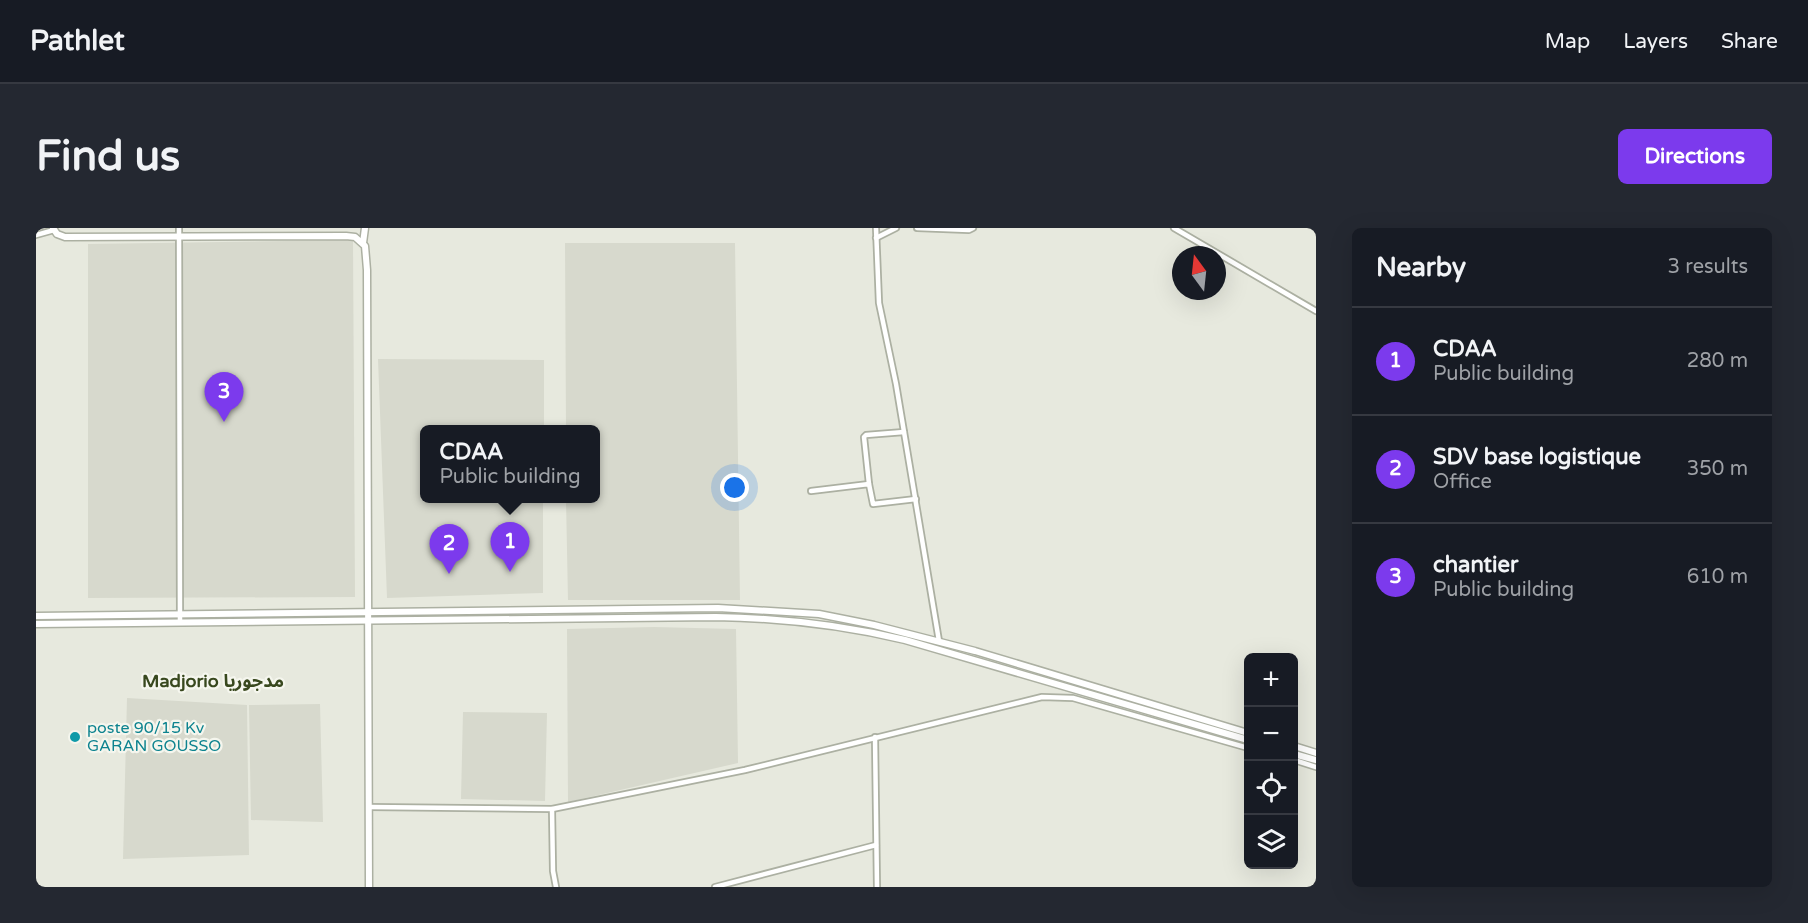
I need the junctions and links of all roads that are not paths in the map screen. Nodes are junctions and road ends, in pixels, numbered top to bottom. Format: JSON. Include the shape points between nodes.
{"nodes":[{"id":1,"x":178,"y":228,"type":"edge"},
{"id":2,"x":365,"y":228,"type":"edge"},
{"id":3,"x":876,"y":228,"type":"edge"},
{"id":4,"x":896,"y":228,"type":"edge"},
{"id":5,"x":917,"y":228,"type":"edge"},
{"id":6,"x":973,"y":228,"type":"edge"},
{"id":7,"x":1174,"y":228,"type":"edge"},
{"id":8,"x":54,"y":229,"type":"edge"},
{"id":9,"x":36,"y":235,"type":"edge"},
{"id":10,"x":179,"y":237,"type":"junction"},
{"id":11,"x":876,"y":238,"type":"junction"},
{"id":12,"x":363,"y":243,"type":"junction"},
{"id":13,"x":1316,"y":311,"type":"edge"},
{"id":14,"x":904,"y":432,"type":"junction"},
{"id":15,"x":869,"y":484,"type":"junction"},
{"id":16,"x":811,"y":491,"type":"dead end"},
{"id":17,"x":916,"y":499,"type":"junction"},
{"id":18,"x":369,"y":612,"type":"junction"},
{"id":19,"x":180,"y":614,"type":"junction"},
{"id":20,"x":36,"y":616,"type":"edge"},
{"id":21,"x":369,"y":620,"type":"junction"},
{"id":22,"x":180,"y":622,"type":"junction"},
{"id":23,"x":36,"y":624,"type":"edge"},
{"id":24,"x":939,"y":641,"type":"junction"},
{"id":25,"x":1244,"y":732,"type":"edge"},
{"id":26,"x":874,"y":737,"type":"junction"},
{"id":27,"x":1244,"y":739,"type":"edge"},
{"id":28,"x":1244,"y":747,"type":"edge"},
{"id":29,"x":1298,"y":748,"type":"edge"},
{"id":30,"x":1316,"y":753,"type":"edge"},
{"id":31,"x":1298,"y":755,"type":"edge"},
{"id":32,"x":1316,"y":760,"type":"edge"},
{"id":33,"x":1297,"y":761,"type":"edge"},
{"id":34,"x":1316,"y":766,"type":"edge"},
{"id":35,"x":369,"y":807,"type":"junction"},
{"id":36,"x":552,"y":810,"type":"junction"},
{"id":37,"x":876,"y":845,"type":"junction"},
{"id":38,"x":369,"y":887,"type":"edge"},
{"id":39,"x":556,"y":887,"type":"edge"},
{"id":40,"x":715,"y":887,"type":"edge"},
{"id":41,"x":877,"y":887,"type":"edge"}],
"edges":[{"from":1,"to":10,"type":"street"},
{"from":2,"to":12,"type":"street"},
{"from":3,"to":11,"type":"street"},
{"from":4,"to":11,"type":"street"},
{"from":5,"to":6,"type":"street"},
{"from":7,"to":13,"type":"street"},
{"from":8,"to":9,"type":"street"},
{"from":8,"to":10,"type":"street","via":[[65,237]]},
{"from":10,"to":12,"type":"street","via":[[346,236]]},
{"from":10,"to":19,"type":"street"},
{"from":11,"to":14,"type":"street","via":[[879,303]]},
{"from":12,"to":18,"type":"street","via":[[367,270]]},
{"from":14,"to":15,"type":"street","via":[[864,437]]},
{"from":14,"to":17,"type":"street"},
{"from":15,"to":16,"type":"street"},
{"from":15,"to":17,"type":"street","via":[[873,504]]},
{"from":17,"to":24,"type":"street"},
{"from":18,"to":19,"type":"street"},
{"from":18,"to":21,"type":"street"},
{"from":18,"to":24,"type":"street","via":[[744,609],[819,614]]},
{"from":19,"to":20,"type":"street"},
{"from":19,"to":22,"type":"street"},
{"from":21,"to":22,"type":"street"},
{"from":21,"to":27,"type":"street","via":[[716,617],[856,628]]},
{"from":21,"to":35,"type":"street"},
{"from":22,"to":23,"type":"street"},
{"from":24,"to":25,"type":"street"},
{"from":26,"to":28,"type":"street","via":[[1029,699],[1057,696]]},
{"from":26,"to":36,"type":"street","via":[[745,770]]},
{"from":26,"to":37,"type":"street"},
{"from":29,"to":30,"type":"street"},
{"from":31,"to":32,"type":"street"},
{"from":33,"to":34,"type":"street"},
{"from":35,"to":36,"type":"street"},
{"from":35,"to":38,"type":"street"},
{"from":36,"to":39,"type":"street"},
{"from":37,"to":40,"type":"street"},
{"from":37,"to":41,"type":"street"}]}
